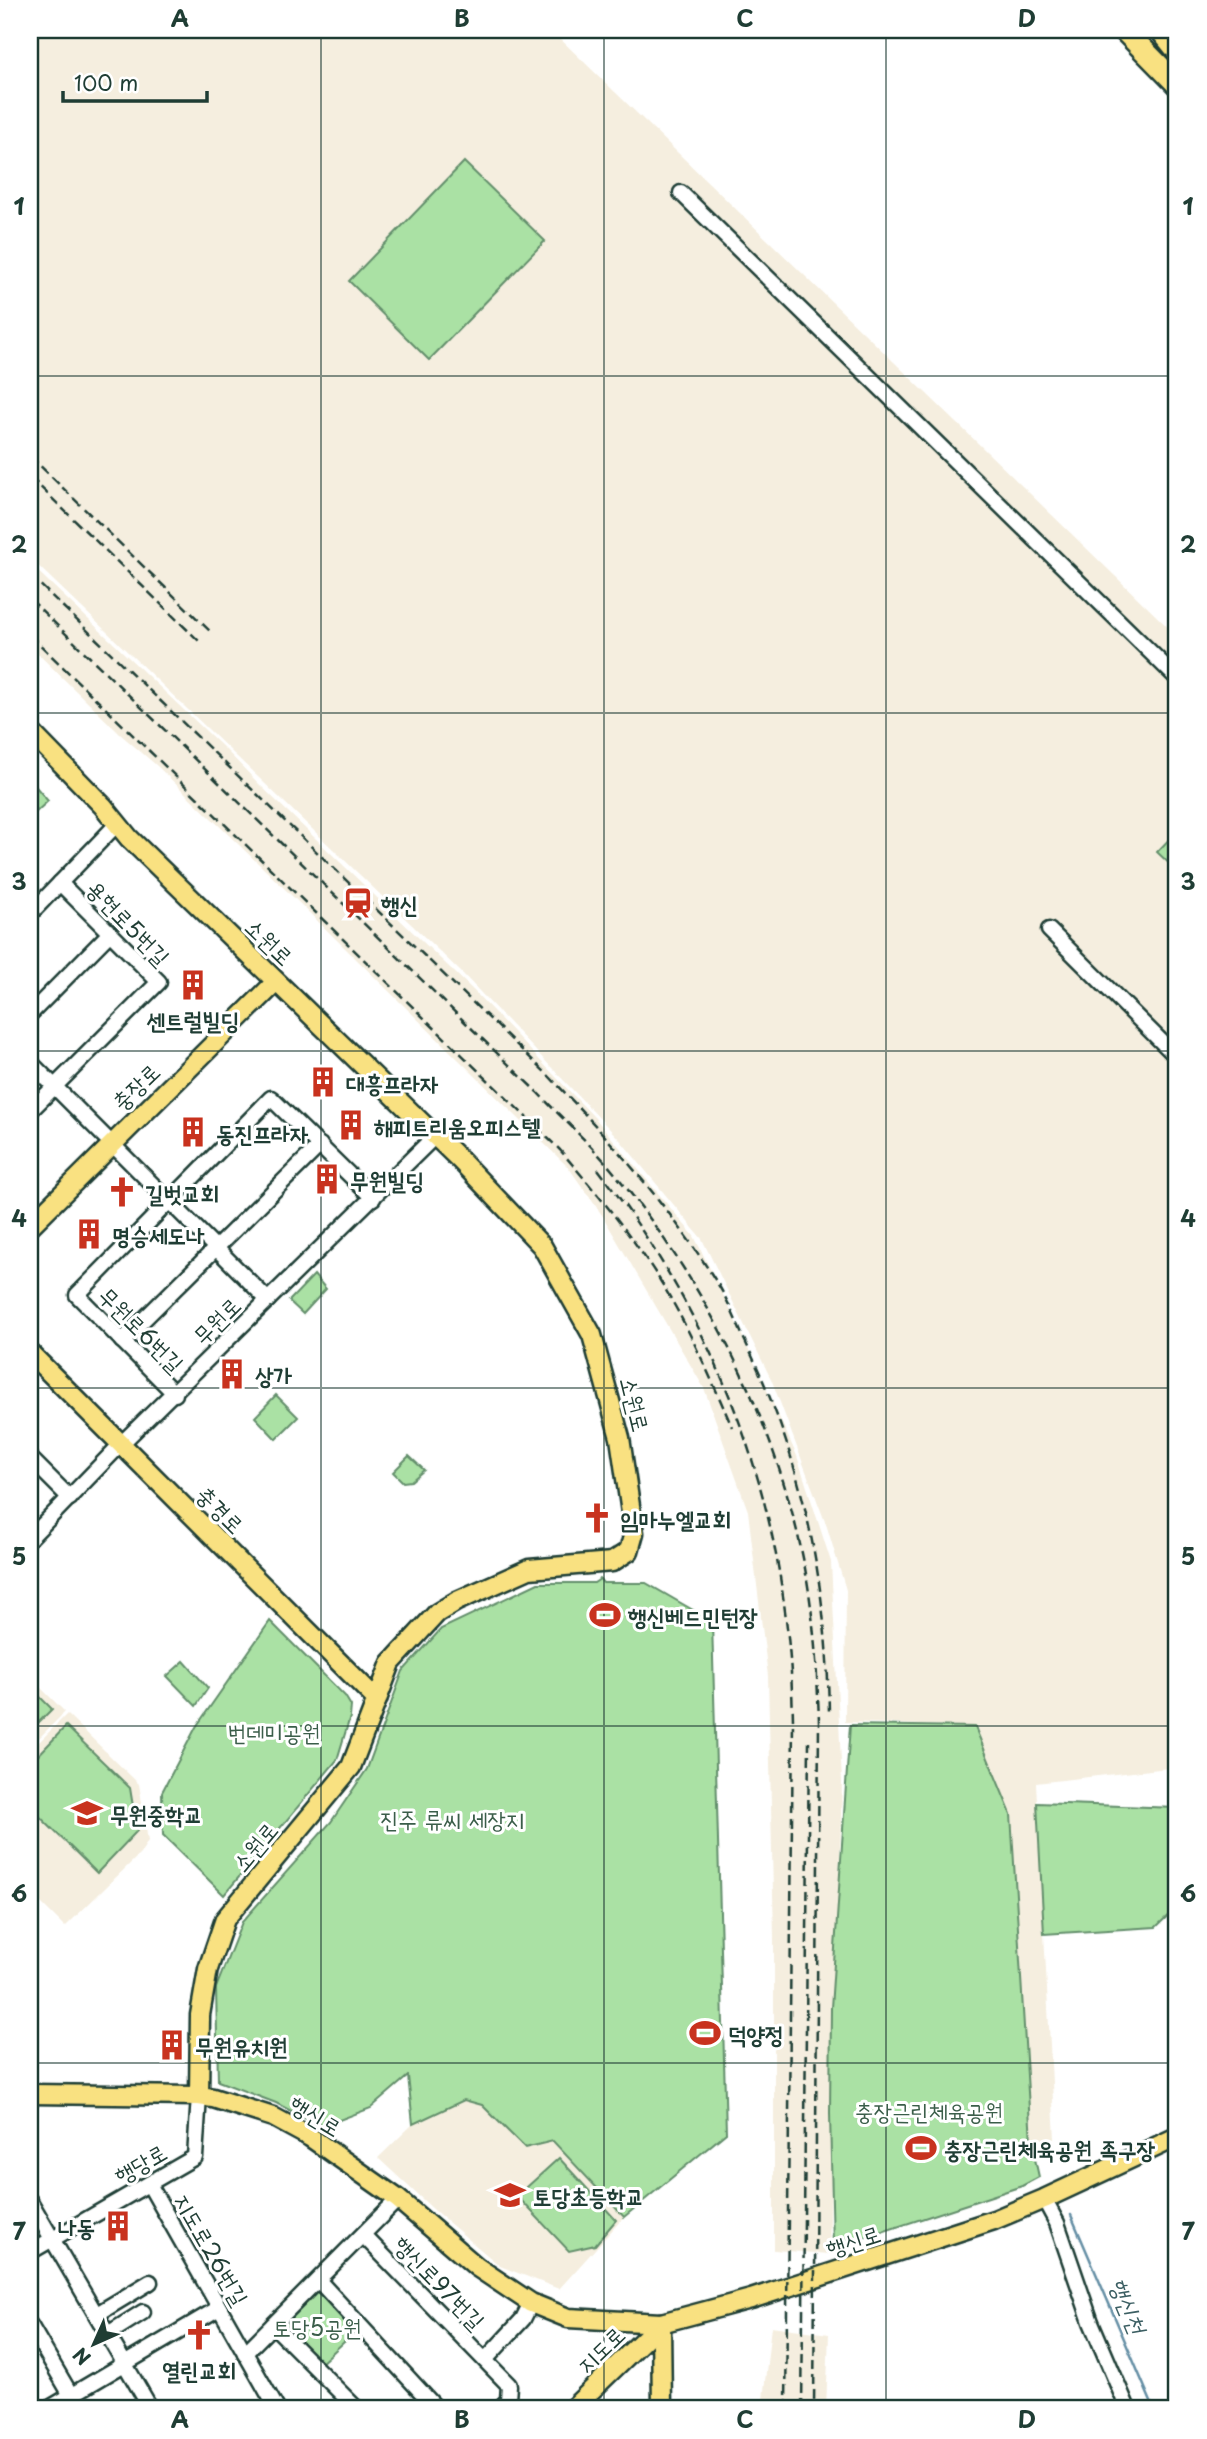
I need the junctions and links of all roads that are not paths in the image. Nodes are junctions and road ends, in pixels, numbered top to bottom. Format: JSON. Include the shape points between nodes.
{"nodes":[{"id":1,"x":1124,"y":30,"type":"edge"},
{"id":2,"x":1161,"y":30,"type":"edge"},
{"id":3,"x":1177,"y":50,"type":"edge"},
{"id":4,"x":1177,"y":83,"type":"edge"},
{"id":5,"x":681,"y":193,"type":"dead end"},
{"id":6,"x":1177,"y":678,"type":"edge"},
{"id":7,"x":30,"y":731,"type":"edge"},
{"id":8,"x":117,"y":824,"type":"junction"},
{"id":9,"x":60,"y":883,"type":"junction"},
{"id":10,"x":30,"y":914,"type":"edge"},
{"id":11,"x":1049,"y":930,"type":"dead end"},
{"id":12,"x":110,"y":933,"type":"junction"},
{"id":13,"x":276,"y":982,"type":"junction"},
{"id":14,"x":30,"y":1014,"type":"edge"},
{"id":15,"x":1177,"y":1057,"type":"edge"},
{"id":16,"x":30,"y":1062,"type":"edge"},
{"id":17,"x":54,"y":1087,"type":"junction"},
{"id":18,"x":30,"y":1111,"type":"edge"},
{"id":19,"x":435,"y":1136,"type":"junction"},
{"id":20,"x":111,"y":1144,"type":"junction"},
{"id":21,"x":320,"y":1145,"type":"junction"},
{"id":22,"x":373,"y":1198,"type":"junction"},
{"id":23,"x":168,"y":1201,"type":"junction"},
{"id":24,"x":30,"y":1226,"type":"edge"},
{"id":25,"x":217,"y":1249,"type":"junction"},
{"id":26,"x":268,"y":1300,"type":"junction"},
{"id":27,"x":122,"y":1341,"type":"junction"},
{"id":28,"x":30,"y":1353,"type":"edge"},
{"id":29,"x":175,"y":1394,"type":"junction"},
{"id":30,"x":121,"y":1444,"type":"junction"},
{"id":31,"x":30,"y":1458,"type":"edge"},
{"id":32,"x":70,"y":1498,"type":"junction"},
{"id":33,"x":30,"y":1538,"type":"edge"},
{"id":34,"x":377,"y":1700,"type":"junction"},
{"id":35,"x":30,"y":2094,"type":"edge"},
{"id":36,"x":198,"y":2096,"type":"junction"},
{"id":37,"x":1177,"y":2137,"type":"edge"},
{"id":38,"x":149,"y":2184,"type":"junction"},
{"id":39,"x":398,"y":2199,"type":"junction"},
{"id":40,"x":1044,"y":2199,"type":"junction"},
{"id":41,"x":30,"y":2201,"type":"edge"},
{"id":42,"x":363,"y":2235,"type":"junction"},
{"id":43,"x":53,"y":2239,"type":"junction"},
{"id":44,"x":30,"y":2252,"type":"edge"},
{"id":45,"x":318,"y":2280,"type":"junction"},
{"id":46,"x":150,"y":2282,"type":"dead end"},
{"id":47,"x":531,"y":2302,"type":"junction"},
{"id":48,"x":219,"y":2308,"type":"junction"},
{"id":49,"x":143,"y":2312,"type":"dead end"},
{"id":50,"x":96,"y":2314,"type":"junction"},
{"id":51,"x":662,"y":2323,"type":"junction"},
{"id":52,"x":30,"y":2325,"type":"edge"},
{"id":53,"x":273,"y":2325,"type":"junction"},
{"id":54,"x":108,"y":2334,"type":"junction"},
{"id":55,"x":245,"y":2353,"type":"junction"},
{"id":56,"x":485,"y":2360,"type":"junction"},
{"id":57,"x":125,"y":2363,"type":"junction"},
{"id":58,"x":75,"y":2403,"type":"edge"},
{"id":59,"x":48,"y":2409,"type":"edge"},
{"id":60,"x":151,"y":2409,"type":"edge"},
{"id":61,"x":277,"y":2409,"type":"edge"},
{"id":62,"x":357,"y":2409,"type":"edge"},
{"id":63,"x":437,"y":2409,"type":"edge"},
{"id":64,"x":499,"y":2409,"type":"edge"},
{"id":65,"x":572,"y":2409,"type":"edge"},
{"id":66,"x":662,"y":2409,"type":"edge"},
{"id":67,"x":1128,"y":2409,"type":"edge"}],
"edges":[{"from":1,"to":4,"type":"highway"},
{"from":2,"to":3,"type":"highway"},
{"from":5,"to":6,"type":"street"},
{"from":7,"to":8,"type":"main road","name":"소원로"},
{"from":8,"to":9,"type":"street"},
{"from":8,"to":13,"type":"main road","name":"소원로"},
{"from":9,"to":10,"type":"street"},
{"from":9,"to":12,"type":"street","name":"용현로5번길"},
{"from":11,"to":15,"type":"street"},
{"from":12,"to":14,"type":"street"},
{"from":12,"to":17,"type":"street","name":"용현로5번길","via":[[159,982]]},
{"from":13,"to":19,"type":"main road","name":"소원로"},
{"from":13,"to":20,"type":"main road","name":"충장로"},
{"from":16,"to":17,"type":"street"},
{"from":17,"to":18,"type":"street","name":"용현로5번길"},
{"from":17,"to":20,"type":"street"},
{"from":19,"to":22,"type":"street","name":"무원로"},
{"from":19,"to":34,"type":"main road","name":"소원로","via":[[542,1246],[592,1335],[620,1437],[634,1533],[629,1551],[612,1562],[529,1569],[437,1613],[391,1663]]},
{"from":20,"to":23,"type":"street"},
{"from":20,"to":24,"type":"main road","name":"충장로"},
{"from":21,"to":22,"type":"street","name":"무원로6번길"},
{"from":21,"to":23,"type":"street","name":"무원로6번길","via":[[271,1098]]},
{"from":21,"to":25,"type":"street"},
{"from":22,"to":26,"type":"street","name":"무원로"},
{"from":23,"to":25,"type":"street"},
{"from":23,"to":27,"type":"street","name":"무원로6번길","via":[[77,1295]]},
{"from":25,"to":26,"type":"street"},
{"from":25,"to":27,"type":"street"},
{"from":26,"to":29,"type":"street","name":"무원로"},
{"from":27,"to":29,"type":"street","name":"무원로6번길"},
{"from":28,"to":30,"type":"main road","name":"충경로"},
{"from":29,"to":30,"type":"street","name":"무원로"},
{"from":30,"to":32,"type":"street","name":"무원로"},
{"from":30,"to":34,"type":"main road","name":"충경로"},
{"from":31,"to":32,"type":"street"},
{"from":32,"to":33,"type":"street","name":"무원로"},
{"from":34,"to":36,"type":"main road","name":"소원로","via":[[351,1767],[225,1919],[208,1969],[200,2015]]},
{"from":35,"to":36,"type":"main road","name":"행신로"},
{"from":36,"to":38,"type":"street","name":"행당로","via":[[195,2157]]},
{"from":36,"to":39,"type":"main road","name":"행신로","via":[[273,2117],[310,2137]]},
{"from":37,"to":40,"type":"main road","name":"행신로"},
{"from":38,"to":43,"type":"street","name":"행당로"},
{"from":38,"to":48,"type":"street","name":"지도로26번길"},
{"from":39,"to":42,"type":"street","name":"행신로97번길"},
{"from":39,"to":47,"type":"main road","name":"행신로","via":[[477,2267]]},
{"from":40,"to":51,"type":"main road","name":"행신로","via":[[994,2220]]},
{"from":40,"to":67,"type":"street"},
{"from":41,"to":43,"type":"street"},
{"from":42,"to":45,"type":"street","name":"행신로97번길"},
{"from":42,"to":56,"type":"street","name":"행신로97번길"},
{"from":43,"to":44,"type":"street","name":"행당로"},
{"from":43,"to":50,"type":"street"},
{"from":45,"to":53,"type":"street","name":"행신로97번길"},
{"from":45,"to":63,"type":"street"},
{"from":46,"to":50,"type":"street"},
{"from":47,"to":51,"type":"main road","name":"행신로","via":[[568,2318]]},
{"from":47,"to":56,"type":"street","via":[[523,2319]]},
{"from":48,"to":55,"type":"street","name":"지도로26번길"},
{"from":48,"to":57,"type":"street"},
{"from":49,"to":54,"type":"street"},
{"from":50,"to":54,"type":"street"},
{"from":51,"to":65,"type":"main road","name":"지도로"},
{"from":51,"to":66,"type":"main road"},
{"from":52,"to":58,"type":"street"},
{"from":53,"to":55,"type":"street","name":"행신로97번길"},
{"from":53,"to":62,"type":"street"},
{"from":54,"to":57,"type":"street"},
{"from":55,"to":61,"type":"street","name":"지도로26번길"},
{"from":56,"to":64,"type":"street","name":"행신로97번길","via":[[509,2385],[508,2400]]},
{"from":57,"to":58,"type":"street"},
{"from":57,"to":60,"type":"street"},
{"from":58,"to":59,"type":"street"}]}
